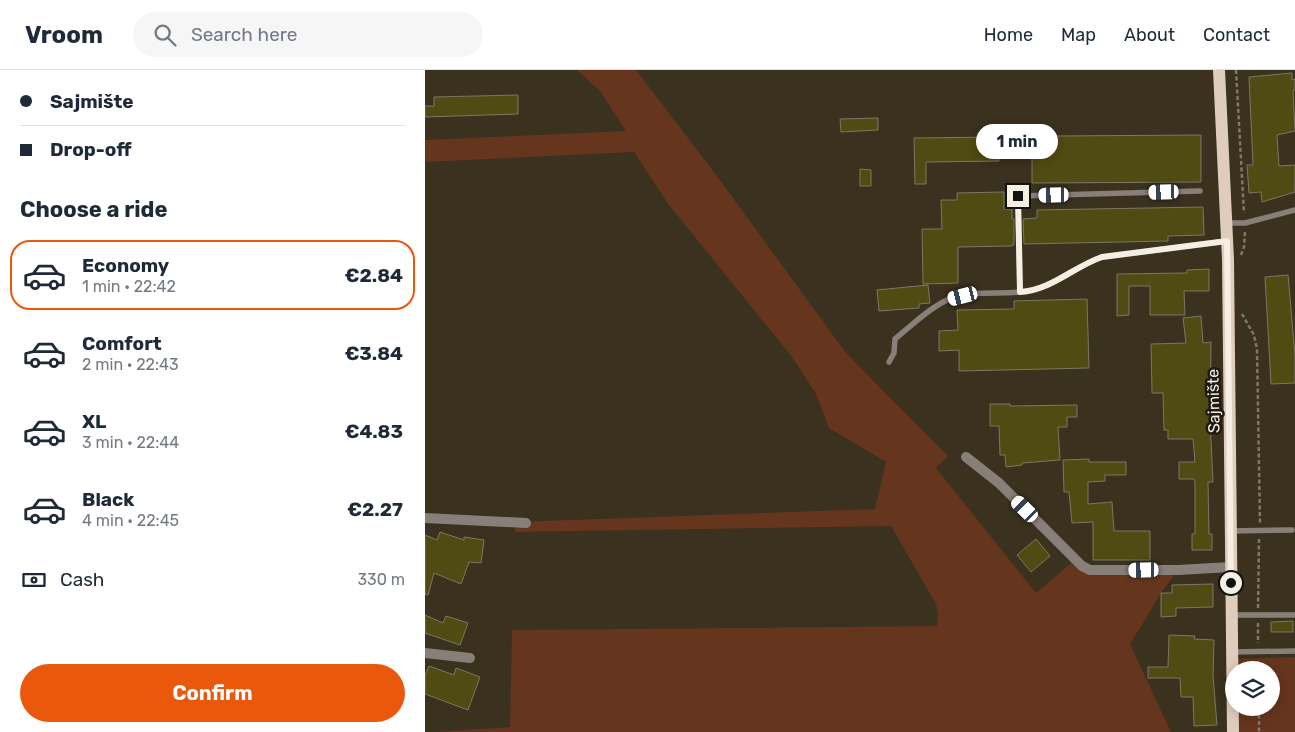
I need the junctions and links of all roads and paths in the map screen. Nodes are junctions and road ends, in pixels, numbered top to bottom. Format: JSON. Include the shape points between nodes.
{"nodes":[{"id":1,"x":1219,"y":70,"type":"edge"},
{"id":2,"x":1236,"y":70,"type":"edge"},
{"id":3,"x":1200,"y":191,"type":"dead end"},
{"id":4,"x":1295,"y":210,"type":"edge"},
{"id":5,"x":1227,"y":223,"type":"junction"},
{"id":6,"x":1245,"y":223,"type":"junction"},
{"id":7,"x":1227,"y":241,"type":"junction"},
{"id":8,"x":1239,"y":263,"type":"dead end"},
{"id":9,"x":1020,"y":292,"type":"junction"},
{"id":10,"x":1241,"y":313,"type":"dead end"},
{"id":11,"x":889,"y":362,"type":"dead end"},
{"id":12,"x":967,"y":456,"type":"dead end"},
{"id":13,"x":425,"y":518,"type":"edge"},
{"id":14,"x":526,"y":523,"type":"dead end"},
{"id":15,"x":1292,"y":530,"type":"dead end"},
{"id":16,"x":1231,"y":531,"type":"junction"},
{"id":17,"x":1260,"y":531,"type":"junction"},
{"id":18,"x":1231,"y":567,"type":"junction"},
{"id":19,"x":1231,"y":615,"type":"junction"},
{"id":20,"x":1295,"y":615,"type":"edge"},
{"id":21,"x":1258,"y":616,"type":"junction"},
{"id":22,"x":1295,"y":650,"type":"edge"},
{"id":23,"x":1232,"y":652,"type":"junction"},
{"id":24,"x":1258,"y":652,"type":"junction"},
{"id":25,"x":425,"y":654,"type":"edge"},
{"id":26,"x":470,"y":658,"type":"dead end"},
{"id":27,"x":1258,"y":661,"type":"edge"},
{"id":28,"x":1259,"y":716,"type":"edge"},
{"id":29,"x":1233,"y":732,"type":"edge"},
{"id":30,"x":1259,"y":732,"type":"edge"}],
"edges":[{"from":1,"to":5,"type":"main road","name":"Sajmište"},
{"from":2,"to":6,"type":"path"},
{"from":3,"to":9,"type":"lane","via":[[1018,196]]},
{"from":4,"to":6,"type":"lane"},
{"from":5,"to":6,"type":"lane"},
{"from":5,"to":7,"type":"main road","name":"Sajmište"},
{"from":6,"to":8,"type":"path","via":[[1244,247]]},
{"from":7,"to":9,"type":"lane","via":[[1102,257],[1052,284]]},
{"from":7,"to":16,"type":"main road","name":"Sajmište"},
{"from":9,"to":11,"type":"lane","via":[[947,299],[895,339],[894,353]]},
{"from":10,"to":17,"type":"path","via":[[1254,335],[1257,349]]},
{"from":12,"to":18,"type":"street","via":[[999,483],[1082,566],[1090,570]]},
{"from":13,"to":14,"type":"street"},
{"from":15,"to":17,"type":"lane"},
{"from":16,"to":17,"type":"lane"},
{"from":16,"to":18,"type":"main road","name":"Sajmište"},
{"from":17,"to":21,"type":"path"},
{"from":18,"to":19,"type":"main road","name":"Sajmište"},
{"from":19,"to":21,"type":"lane"},
{"from":19,"to":23,"type":"main road","name":"Sajmište"},
{"from":20,"to":21,"type":"lane"},
{"from":21,"to":24,"type":"path"},
{"from":22,"to":24,"type":"lane"},
{"from":23,"to":24,"type":"lane"},
{"from":23,"to":29,"type":"main road","name":"Sajmište"},
{"from":24,"to":27,"type":"path"},
{"from":25,"to":26,"type":"street"},
{"from":28,"to":30,"type":"path"}]}
